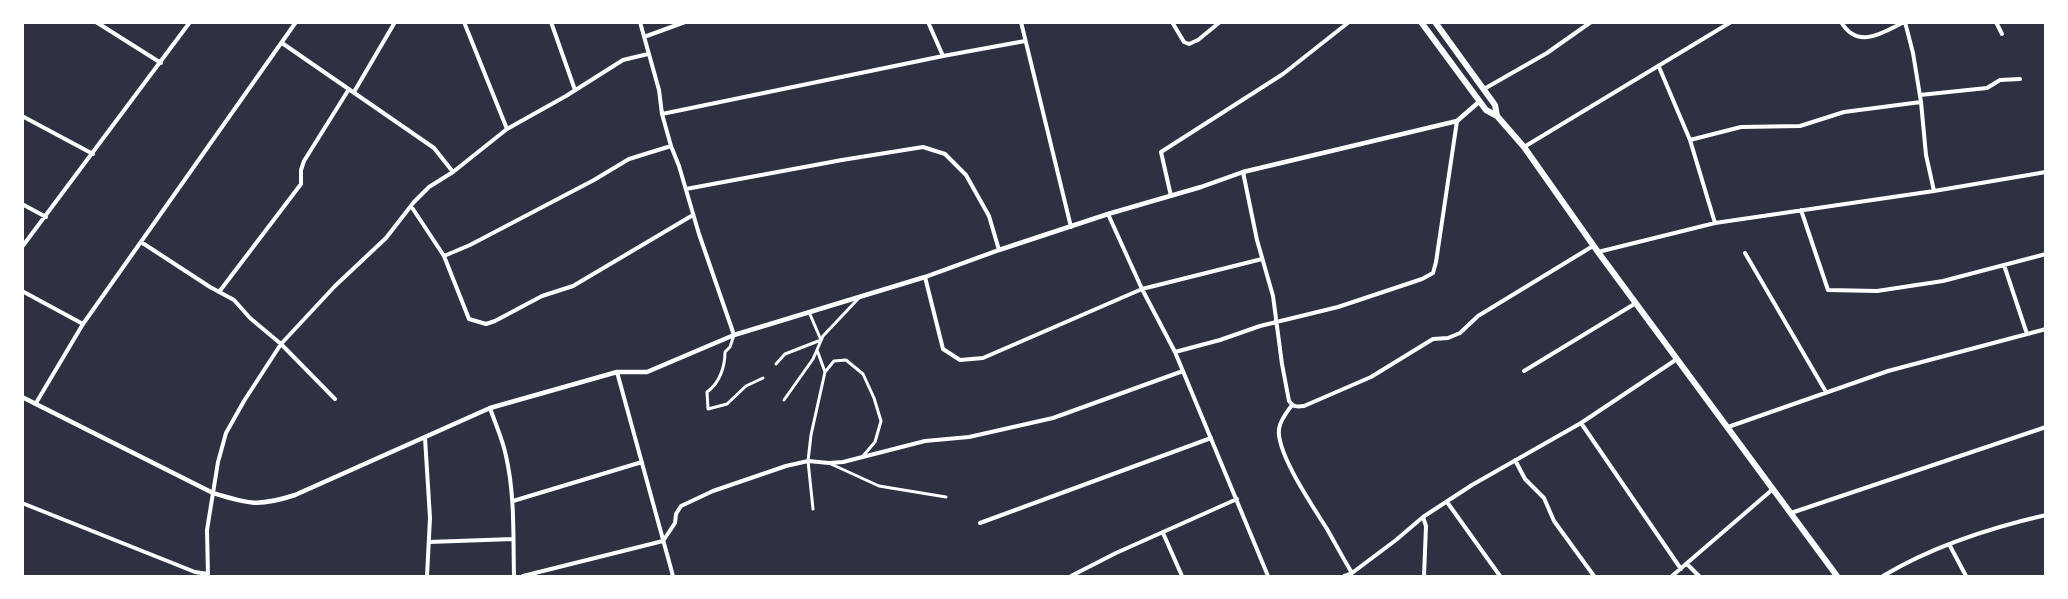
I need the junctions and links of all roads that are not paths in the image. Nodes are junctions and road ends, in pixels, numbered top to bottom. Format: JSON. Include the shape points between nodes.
{"nodes":[{"id":1,"x":190,"y":22,"type":"edge"},
{"id":2,"x":297,"y":22,"type":"edge"},
{"id":3,"x":395,"y":22,"type":"edge"},
{"id":4,"x":464,"y":22,"type":"edge"},
{"id":5,"x":551,"y":22,"type":"edge"},
{"id":6,"x":640,"y":22,"type":"edge"},
{"id":7,"x":685,"y":22,"type":"edge"},
{"id":8,"x":928,"y":22,"type":"edge"},
{"id":9,"x":1021,"y":22,"type":"edge"},
{"id":10,"x":1172,"y":22,"type":"edge"},
{"id":11,"x":1220,"y":22,"type":"edge"},
{"id":12,"x":1349,"y":22,"type":"edge"},
{"id":13,"x":1421,"y":22,"type":"edge"},
{"id":14,"x":1435,"y":22,"type":"edge"},
{"id":15,"x":1591,"y":22,"type":"edge"},
{"id":16,"x":1731,"y":22,"type":"edge"},
{"id":17,"x":1841,"y":22,"type":"edge"},
{"id":18,"x":1905,"y":22,"type":"edge"},
{"id":19,"x":1996,"y":22,"type":"edge"},
{"id":20,"x":97,"y":23,"type":"edge"},
{"id":21,"x":2002,"y":34,"type":"dead end"},
{"id":22,"x":644,"y":37,"type":"junction"},
{"id":23,"x":1025,"y":41,"type":"junction"},
{"id":24,"x":282,"y":43,"type":"junction"},
{"id":25,"x":648,"y":54,"type":"junction"},
{"id":26,"x":943,"y":56,"type":"junction"},
{"id":27,"x":161,"y":63,"type":"junction"},
{"id":28,"x":1659,"y":67,"type":"junction"},
{"id":29,"x":2020,"y":79,"type":"dead end"},
{"id":30,"x":349,"y":89,"type":"junction"},
{"id":31,"x":1484,"y":89,"type":"junction"},
{"id":32,"x":575,"y":90,"type":"junction"},
{"id":33,"x":354,"y":92,"type":"junction"},
{"id":34,"x":1920,"y":95,"type":"junction"},
{"id":35,"x":1480,"y":101,"type":"junction"},
{"id":36,"x":1921,"y":102,"type":"junction"},
{"id":37,"x":662,"y":114,"type":"junction"},
{"id":38,"x":22,"y":116,"type":"edge"},
{"id":39,"x":1497,"y":116,"type":"junction"},
{"id":40,"x":1456,"y":121,"type":"junction"},
{"id":41,"x":507,"y":129,"type":"junction"},
{"id":42,"x":1690,"y":141,"type":"junction"},
{"id":43,"x":671,"y":146,"type":"junction"},
{"id":44,"x":1524,"y":147,"type":"junction"},
{"id":45,"x":93,"y":154,"type":"junction"},
{"id":46,"x":453,"y":172,"type":"junction"},
{"id":47,"x":1243,"y":172,"type":"junction"},
{"id":48,"x":2046,"y":172,"type":"edge"},
{"id":49,"x":686,"y":189,"type":"junction"},
{"id":50,"x":1934,"y":191,"type":"junction"},
{"id":51,"x":1171,"y":196,"type":"junction"},
{"id":52,"x":22,"y":204,"type":"edge"},
{"id":53,"x":411,"y":206,"type":"junction"},
{"id":54,"x":1801,"y":210,"type":"junction"},
{"id":55,"x":1108,"y":214,"type":"junction"},
{"id":56,"x":693,"y":215,"type":"junction"},
{"id":57,"x":46,"y":217,"type":"junction"},
{"id":58,"x":1715,"y":223,"type":"junction"},
{"id":59,"x":1071,"y":227,"type":"junction"},
{"id":60,"x":141,"y":242,"type":"junction"},
{"id":61,"x":22,"y":247,"type":"edge"},
{"id":62,"x":1596,"y":249,"type":"junction"},
{"id":63,"x":999,"y":250,"type":"junction"},
{"id":64,"x":1745,"y":253,"type":"dead end"},
{"id":65,"x":2046,"y":254,"type":"edge"},
{"id":66,"x":444,"y":256,"type":"junction"},
{"id":67,"x":1262,"y":259,"type":"junction"},
{"id":68,"x":2004,"y":265,"type":"junction"},
{"id":69,"x":925,"y":277,"type":"junction"},
{"id":70,"x":1142,"y":289,"type":"junction"},
{"id":71,"x":22,"y":291,"type":"edge"},
{"id":72,"x":219,"y":292,"type":"junction"},
{"id":73,"x":859,"y":297,"type":"junction"},
{"id":74,"x":1636,"y":302,"type":"junction"},
{"id":75,"x":809,"y":312,"type":"junction"},
{"id":76,"x":1278,"y":322,"type":"junction"},
{"id":77,"x":83,"y":324,"type":"junction"},
{"id":78,"x":2046,"y":329,"type":"edge"},
{"id":79,"x":2028,"y":334,"type":"junction"},
{"id":80,"x":734,"y":336,"type":"junction"},
{"id":81,"x":821,"y":340,"type":"junction"},
{"id":82,"x":281,"y":344,"type":"junction"},
{"id":83,"x":817,"y":350,"type":"junction"},
{"id":84,"x":1175,"y":352,"type":"junction"},
{"id":85,"x":1677,"y":359,"type":"junction"},
{"id":86,"x":776,"y":364,"type":"dead end"},
{"id":87,"x":1183,"y":371,"type":"junction"},
{"id":88,"x":1524,"y":371,"type":"dead end"},
{"id":89,"x":617,"y":372,"type":"junction"},
{"id":90,"x":825,"y":372,"type":"junction"},
{"id":91,"x":763,"y":378,"type":"dead end"},
{"id":92,"x":1826,"y":392,"type":"junction"},
{"id":93,"x":22,"y":397,"type":"edge"},
{"id":94,"x":335,"y":399,"type":"dead end"},
{"id":95,"x":784,"y":400,"type":"dead end"},
{"id":96,"x":36,"y":403,"type":"junction"},
{"id":97,"x":1292,"y":405,"type":"junction"},
{"id":98,"x":490,"y":408,"type":"junction"},
{"id":99,"x":1581,"y":423,"type":"junction"},
{"id":100,"x":1728,"y":427,"type":"junction"},
{"id":101,"x":2046,"y":427,"type":"edge"},
{"id":102,"x":425,"y":438,"type":"junction"},
{"id":103,"x":1211,"y":438,"type":"junction"},
{"id":104,"x":863,"y":456,"type":"junction"},
{"id":105,"x":808,"y":460,"type":"junction"},
{"id":106,"x":1515,"y":460,"type":"junction"},
{"id":107,"x":642,"y":462,"type":"junction"},
{"id":108,"x":829,"y":463,"type":"junction"},
{"id":109,"x":1773,"y":489,"type":"junction"},
{"id":110,"x":213,"y":493,"type":"junction"},
{"id":111,"x":946,"y":497,"type":"dead end"},
{"id":112,"x":1237,"y":499,"type":"junction"},
{"id":113,"x":513,"y":501,"type":"junction"},
{"id":114,"x":1447,"y":502,"type":"junction"},
{"id":115,"x":22,"y":503,"type":"edge"},
{"id":116,"x":813,"y":509,"type":"dead end"},
{"id":117,"x":1791,"y":513,"type":"junction"},
{"id":118,"x":2046,"y":515,"type":"edge"},
{"id":119,"x":1423,"y":516,"type":"junction"},
{"id":120,"x":980,"y":523,"type":"dead end"},
{"id":121,"x":1163,"y":533,"type":"junction"},
{"id":122,"x":513,"y":539,"type":"junction"},
{"id":123,"x":663,"y":541,"type":"junction"},
{"id":124,"x":429,"y":542,"type":"junction"},
{"id":125,"x":1948,"y":544,"type":"junction"},
{"id":126,"x":1687,"y":564,"type":"junction"},
{"id":127,"x":1681,"y":569,"type":"junction"},
{"id":128,"x":1352,"y":573,"type":"junction"},
{"id":129,"x":208,"y":575,"type":"edge"},
{"id":130,"x":427,"y":576,"type":"edge"},
{"id":131,"x":513,"y":576,"type":"edge"},
{"id":132,"x":524,"y":576,"type":"edge"},
{"id":133,"x":673,"y":576,"type":"edge"},
{"id":134,"x":1074,"y":576,"type":"edge"},
{"id":135,"x":1182,"y":576,"type":"edge"},
{"id":136,"x":1268,"y":576,"type":"edge"},
{"id":137,"x":1344,"y":576,"type":"edge"},
{"id":138,"x":1424,"y":576,"type":"edge"},
{"id":139,"x":1500,"y":576,"type":"edge"},
{"id":140,"x":1594,"y":576,"type":"edge"},
{"id":141,"x":1672,"y":576,"type":"edge"},
{"id":142,"x":1699,"y":576,"type":"edge"},
{"id":143,"x":1837,"y":576,"type":"edge"},
{"id":144,"x":1883,"y":576,"type":"edge"},
{"id":145,"x":1966,"y":576,"type":"edge"}],
"edges":[{"from":1,"to":27,"type":"street"},
{"from":2,"to":24,"type":"street"},
{"from":3,"to":33,"type":"street"},
{"from":4,"to":41,"type":"street"},
{"from":5,"to":32,"type":"street"},
{"from":6,"to":22,"type":"street"},
{"from":7,"to":22,"type":"street"},
{"from":8,"to":26,"type":"street"},
{"from":9,"to":23,"type":"street"},
{"from":10,"to":11,"type":"street","via":[[1189,44]]},
{"from":12,"to":51,"type":"street","via":[[1283,75],[1161,152]]},
{"from":13,"to":35,"type":"main road"},
{"from":14,"to":31,"type":"main road"},
{"from":15,"to":31,"type":"street"},
{"from":16,"to":28,"type":"street"},
{"from":17,"to":18,"type":"street","via":[[1846,30],[1861,38]]},
{"from":18,"to":34,"type":"street"},
{"from":19,"to":21,"type":"street"},
{"from":20,"to":27,"type":"street"},
{"from":22,"to":25,"type":"street"},
{"from":23,"to":26,"type":"street"},
{"from":23,"to":59,"type":"street"},
{"from":24,"to":30,"type":"street"},
{"from":24,"to":60,"type":"street"},
{"from":25,"to":32,"type":"street","via":[[623,60]]},
{"from":25,"to":37,"type":"street"},
{"from":26,"to":37,"type":"street"},
{"from":27,"to":45,"type":"street"},
{"from":28,"to":42,"type":"street"},
{"from":28,"to":44,"type":"street"},
{"from":29,"to":34,"type":"street","via":[[2000,80],[1987,88]]},
{"from":30,"to":33,"type":"street"},
{"from":30,"to":72,"type":"street","via":[[304,161],[301,184]]},
{"from":31,"to":39,"type":"main road"},
{"from":32,"to":41,"type":"street"},
{"from":33,"to":46,"type":"street","via":[[434,148]]},
{"from":34,"to":36,"type":"street"},
{"from":35,"to":39,"type":"main road"},
{"from":35,"to":40,"type":"street"},
{"from":36,"to":42,"type":"street","via":[[1844,112],[1800,126],[1741,127]]},
{"from":36,"to":50,"type":"street"},
{"from":37,"to":43,"type":"street"},
{"from":38,"to":45,"type":"street"},
{"from":39,"to":44,"type":"main road"},
{"from":40,"to":47,"type":"street"},
{"from":40,"to":76,"type":"street","via":[[1433,273],[1338,307]]},
{"from":41,"to":46,"type":"street"},
{"from":42,"to":58,"type":"street"},
{"from":43,"to":49,"type":"street"},
{"from":43,"to":66,"type":"street","via":[[629,159]]},
{"from":44,"to":62,"type":"main road"},
{"from":45,"to":57,"type":"street"},
{"from":46,"to":53,"type":"street"},
{"from":47,"to":51,"type":"street"},
{"from":47,"to":67,"type":"street"},
{"from":48,"to":50,"type":"street"},
{"from":49,"to":56,"type":"street"},
{"from":49,"to":63,"type":"street","via":[[923,147],[945,154],[966,175],[989,216]]},
{"from":50,"to":54,"type":"street"},
{"from":51,"to":55,"type":"street"},
{"from":52,"to":57,"type":"street"},
{"from":53,"to":66,"type":"street"},
{"from":53,"to":82,"type":"street","via":[[386,238]]},
{"from":54,"to":58,"type":"street"},
{"from":54,"to":68,"type":"street","via":[[1828,290],[1877,291],[1943,281]]},
{"from":55,"to":59,"type":"street"},
{"from":55,"to":70,"type":"street"},
{"from":56,"to":66,"type":"street","via":[[573,286],[542,296],[486,324],[470,319]]},
{"from":56,"to":80,"type":"street"},
{"from":57,"to":61,"type":"street"},
{"from":58,"to":62,"type":"street"},
{"from":59,"to":63,"type":"street"},
{"from":60,"to":72,"type":"street"},
{"from":60,"to":77,"type":"street"},
{"from":62,"to":74,"type":"main road"},
{"from":62,"to":97,"type":"street","via":[[1478,316],[1460,333],[1433,339],[1371,377],[1304,406]]},
{"from":63,"to":69,"type":"street"},
{"from":64,"to":92,"type":"street"},
{"from":65,"to":68,"type":"street"},
{"from":67,"to":70,"type":"street"},
{"from":67,"to":76,"type":"street"},
{"from":68,"to":79,"type":"street"},
{"from":69,"to":70,"type":"street","via":[[943,349],[960,360],[982,358]]},
{"from":69,"to":73,"type":"street"},
{"from":70,"to":84,"type":"street"},
{"from":71,"to":77,"type":"street"},
{"from":72,"to":82,"type":"street","via":[[234,300]]},
{"from":73,"to":75,"type":"street"},
{"from":73,"to":81,"type":"street"},
{"from":74,"to":85,"type":"main road"},
{"from":74,"to":88,"type":"street"},
{"from":75,"to":80,"type":"street"},
{"from":75,"to":81,"type":"street"},
{"from":76,"to":84,"type":"street"},
{"from":76,"to":97,"type":"street","via":[[1282,364]]},
{"from":77,"to":96,"type":"street"},
{"from":78,"to":79,"type":"street"},
{"from":79,"to":92,"type":"street","via":[[1888,371]]},
{"from":80,"to":89,"type":"street","via":[[647,372]]},
{"from":80,"to":91,"type":"street","via":[[714,387],[707,392],[708,409],[727,404],[746,386]]},
{"from":81,"to":83,"type":"street"},
{"from":81,"to":86,"type":"street","via":[[785,354]]},
{"from":82,"to":94,"type":"street"},
{"from":82,"to":110,"type":"street","via":[[226,433]]},
{"from":83,"to":90,"type":"street"},
{"from":83,"to":95,"type":"street"},
{"from":84,"to":87,"type":"street"},
{"from":85,"to":99,"type":"street"},
{"from":85,"to":100,"type":"main road"},
{"from":87,"to":103,"type":"street"},
{"from":87,"to":104,"type":"street","via":[[1053,418]]},
{"from":89,"to":98,"type":"street"},
{"from":89,"to":107,"type":"street"},
{"from":90,"to":104,"type":"street","via":[[834,361],[846,360],[863,374],[871,390],[881,421],[875,442]]},
{"from":90,"to":105,"type":"street"},
{"from":92,"to":100,"type":"street"},
{"from":93,"to":96,"type":"street"},
{"from":96,"to":110,"type":"street"},
{"from":97,"to":128,"type":"street","via":[[1278,431],[1281,443],[1300,489]]},
{"from":98,"to":102,"type":"street"},
{"from":98,"to":113,"type":"street","via":[[506,453]]},
{"from":99,"to":106,"type":"street"},
{"from":99,"to":127,"type":"street"},
{"from":100,"to":109,"type":"main road"},
{"from":101,"to":117,"type":"street"},
{"from":102,"to":110,"type":"street","via":[[268,504]]},
{"from":102,"to":124,"type":"street"},
{"from":103,"to":112,"type":"street"},
{"from":103,"to":120,"type":"street"},
{"from":104,"to":108,"type":"street"},
{"from":105,"to":108,"type":"street"},
{"from":105,"to":116,"type":"street"},
{"from":105,"to":123,"type":"street","via":[[713,491],[681,506]]},
{"from":106,"to":114,"type":"street"},
{"from":106,"to":140,"type":"street"},
{"from":107,"to":113,"type":"street"},
{"from":107,"to":123,"type":"street"},
{"from":108,"to":111,"type":"street","via":[[879,486]]},
{"from":109,"to":117,"type":"main road"},
{"from":109,"to":126,"type":"street"},
{"from":110,"to":129,"type":"street","via":[[207,530]]},
{"from":112,"to":121,"type":"street"},
{"from":112,"to":136,"type":"street"},
{"from":113,"to":122,"type":"street"},
{"from":114,"to":119,"type":"street"},
{"from":114,"to":139,"type":"street"},
{"from":115,"to":129,"type":"street"},
{"from":117,"to":143,"type":"main road"},
{"from":118,"to":125,"type":"street"},
{"from":119,"to":128,"type":"street"},
{"from":119,"to":138,"type":"street"},
{"from":121,"to":134,"type":"street"},
{"from":121,"to":135,"type":"street"},
{"from":122,"to":124,"type":"street"},
{"from":122,"to":131,"type":"street"},
{"from":123,"to":132,"type":"street"},
{"from":123,"to":133,"type":"street"},
{"from":124,"to":130,"type":"street"},
{"from":125,"to":144,"type":"street"},
{"from":125,"to":145,"type":"street"},
{"from":126,"to":127,"type":"street"},
{"from":126,"to":142,"type":"street"},
{"from":127,"to":141,"type":"street"},
{"from":128,"to":137,"type":"street"}]}
